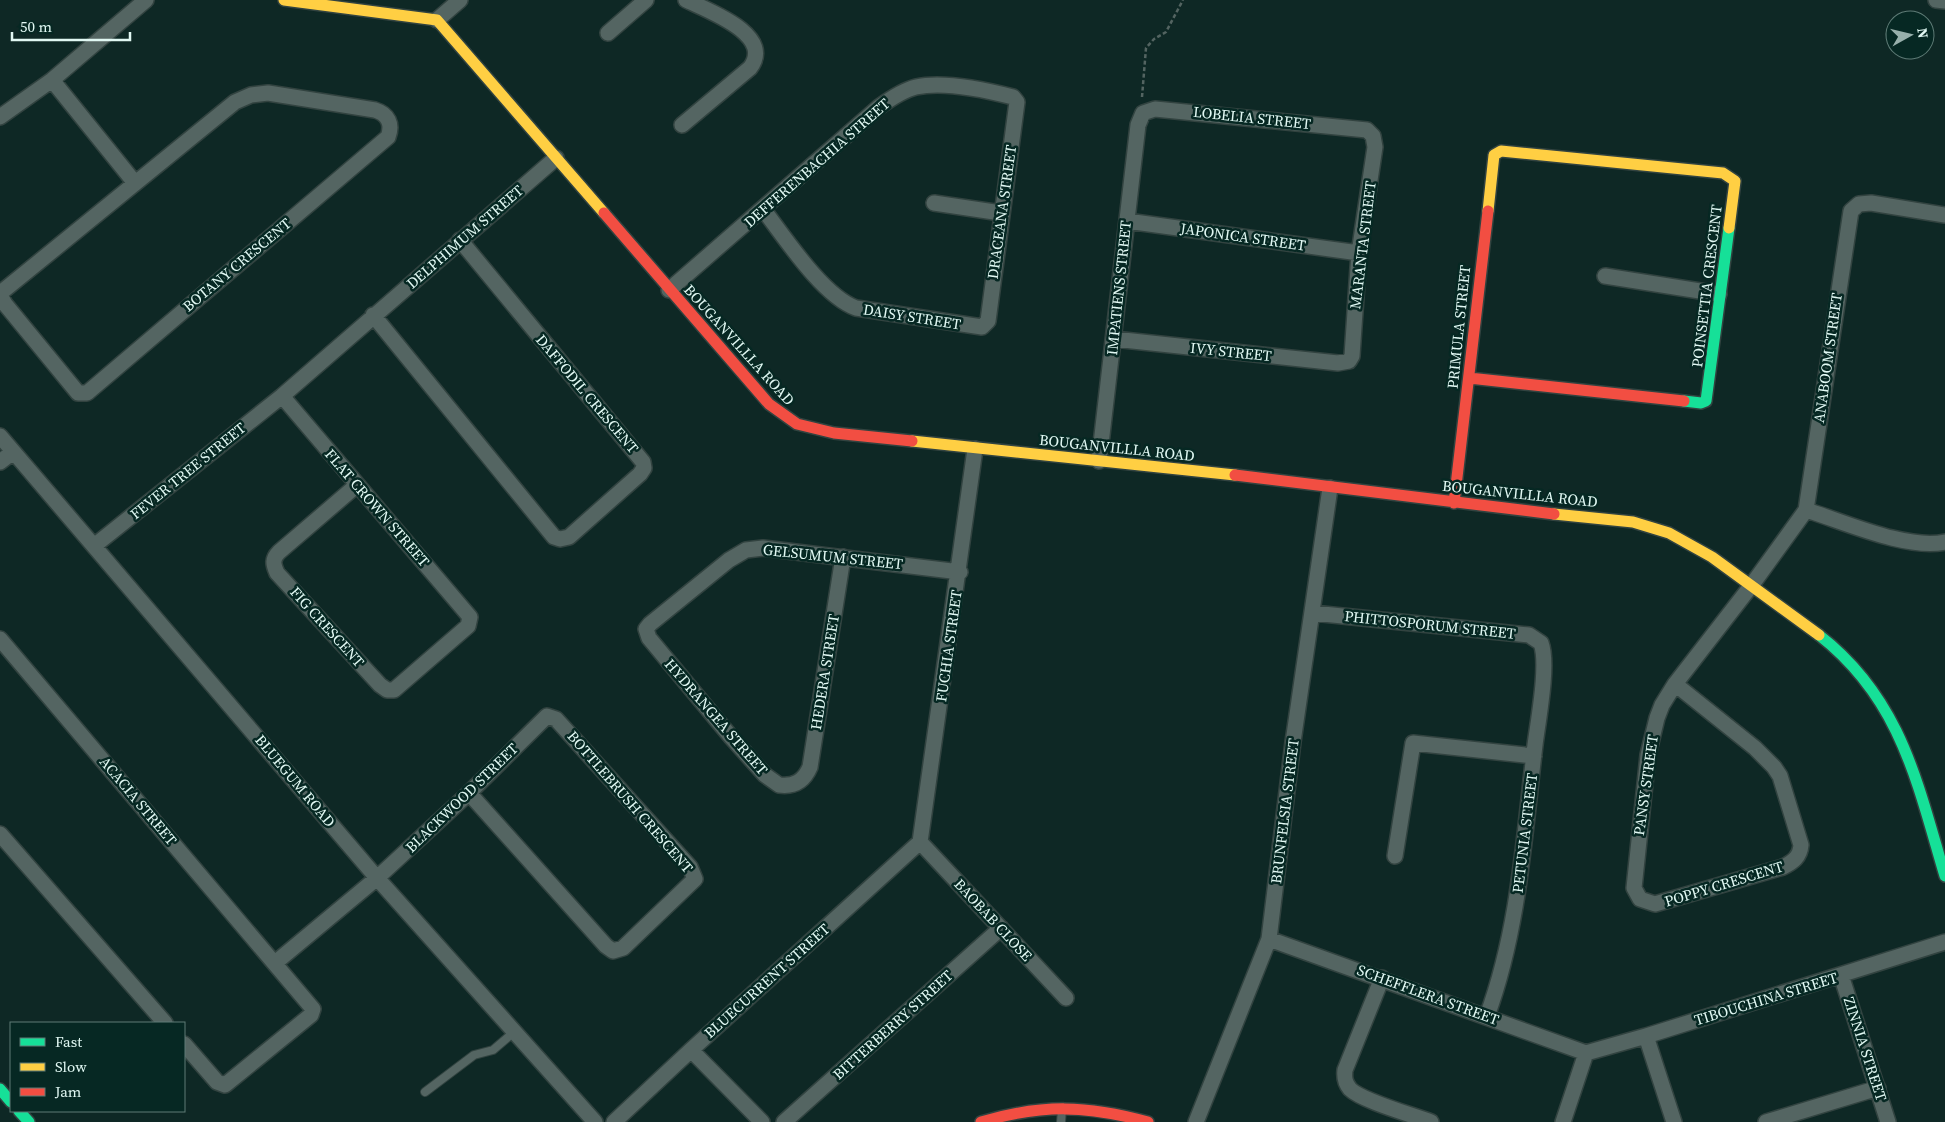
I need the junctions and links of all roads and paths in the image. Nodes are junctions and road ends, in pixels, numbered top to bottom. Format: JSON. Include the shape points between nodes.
{"nodes":[{"id":1,"x":146,"y":0,"type":"edge"},
{"id":2,"x":284,"y":0,"type":"edge"},
{"id":3,"x":460,"y":0,"type":"edge"},
{"id":4,"x":646,"y":0,"type":"edge"},
{"id":5,"x":686,"y":0,"type":"edge"},
{"id":6,"x":1183,"y":0,"type":"edge"},
{"id":7,"x":1936,"y":0,"type":"edge"},
{"id":8,"x":1945,"y":1,"type":"edge"},
{"id":9,"x":437,"y":20,"type":"junction"},
{"id":10,"x":608,"y":33,"type":"dead end"},
{"id":11,"x":52,"y":80,"type":"junction"},
{"id":12,"x":1014,"y":98,"type":"joint"},
{"id":13,"x":1140,"y":116,"type":"junction"},
{"id":14,"x":0,"y":117,"type":"edge"},
{"id":15,"x":682,"y":125,"type":"dead end"},
{"id":16,"x":1367,"y":130,"type":"joint"},
{"id":17,"x":1494,"y":155,"type":"joint"},
{"id":18,"x":556,"y":158,"type":"junction"},
{"id":19,"x":135,"y":183,"type":"junction"},
{"id":20,"x":934,"y":203,"type":"dead end"},
{"id":21,"x":763,"y":209,"type":"junction"},
{"id":22,"x":1001,"y":213,"type":"junction"},
{"id":23,"x":1945,"y":215,"type":"edge"},
{"id":24,"x":1127,"y":220,"type":"junction"},
{"id":25,"x":460,"y":240,"type":"junction"},
{"id":26,"x":1358,"y":253,"type":"junction"},
{"id":27,"x":1605,"y":276,"type":"dead end"},
{"id":28,"x":668,"y":290,"type":"junction"},
{"id":29,"x":1719,"y":294,"type":"junction"},
{"id":30,"x":373,"y":315,"type":"junction"},
{"id":31,"x":984,"y":326,"type":"joint"},
{"id":32,"x":1114,"y":339,"type":"junction"},
{"id":33,"x":1348,"y":361,"type":"joint"},
{"id":34,"x":1469,"y":378,"type":"junction"},
{"id":35,"x":282,"y":396,"type":"junction"},
{"id":36,"x":0,"y":436,"type":"edge"},
{"id":37,"x":976,"y":449,"type":"junction"},
{"id":38,"x":13,"y":452,"type":"junction"},
{"id":39,"x":1099,"y":461,"type":"junction"},
{"id":40,"x":0,"y":462,"type":"edge"},
{"id":41,"x":357,"y":485,"type":"junction"},
{"id":42,"x":1330,"y":488,"type":"junction"},
{"id":43,"x":1454,"y":502,"type":"junction"},
{"id":44,"x":1806,"y":510,"type":"junction"},
{"id":45,"x":1945,"y":542,"type":"edge"},
{"id":46,"x":94,"y":546,"type":"junction"},
{"id":47,"x":843,"y":557,"type":"junction"},
{"id":48,"x":960,"y":572,"type":"junction"},
{"id":49,"x":1751,"y":586,"type":"junction"},
{"id":50,"x":1313,"y":613,"type":"junction"},
{"id":51,"x":471,"y":620,"type":"joint"},
{"id":52,"x":646,"y":631,"type":"joint"},
{"id":53,"x":0,"y":638,"type":"edge"},
{"id":54,"x":1542,"y":647,"type":"joint"},
{"id":55,"x":1674,"y":684,"type":"junction"},
{"id":56,"x":545,"y":717,"type":"joint"},
{"id":57,"x":1534,"y":756,"type":"junction"},
{"id":58,"x":798,"y":783,"type":"joint"},
{"id":59,"x":469,"y":793,"type":"junction"},
{"id":60,"x":0,"y":834,"type":"edge"},
{"id":61,"x":920,"y":842,"type":"junction"},
{"id":62,"x":1395,"y":856,"type":"dead end"},
{"id":63,"x":1945,"y":876,"type":"edge"},
{"id":64,"x":377,"y":878,"type":"junction"},
{"id":65,"x":1636,"y":895,"type":"joint"},
{"id":66,"x":1001,"y":928,"type":"junction"},
{"id":67,"x":1270,"y":939,"type":"junction"},
{"id":68,"x":1945,"y":942,"type":"edge"},
{"id":69,"x":275,"y":963,"type":"junction"},
{"id":70,"x":1841,"y":975,"type":"junction"},
{"id":71,"x":1382,"y":978,"type":"junction"},
{"id":72,"x":1066,"y":998,"type":"dead end"},
{"id":73,"x":1487,"y":1016,"type":"junction"},
{"id":74,"x":164,"y":1022,"type":"edge"},
{"id":75,"x":514,"y":1032,"type":"junction"},
{"id":76,"x":1646,"y":1036,"type":"junction"},
{"id":77,"x":185,"y":1045,"type":"edge"},
{"id":78,"x":691,"y":1050,"type":"junction"},
{"id":79,"x":1586,"y":1053,"type":"junction"},
{"id":80,"x":1878,"y":1088,"type":"junction"},
{"id":81,"x":0,"y":1090,"type":"edge"},
{"id":82,"x":425,"y":1092,"type":"dead end"},
{"id":83,"x":10,"y":1101,"type":"edge"},
{"id":84,"x":1062,"y":1107,"type":"junction"},
{"id":85,"x":20,"y":1112,"type":"edge"},
{"id":86,"x":29,"y":1122,"type":"edge"},
{"id":87,"x":595,"y":1122,"type":"edge"},
{"id":88,"x":614,"y":1122,"type":"edge"},
{"id":89,"x":762,"y":1122,"type":"edge"},
{"id":90,"x":784,"y":1122,"type":"edge"},
{"id":91,"x":981,"y":1122,"type":"edge"},
{"id":92,"x":1062,"y":1122,"type":"edge"},
{"id":93,"x":1148,"y":1122,"type":"edge"},
{"id":94,"x":1196,"y":1122,"type":"edge"},
{"id":95,"x":1431,"y":1122,"type":"edge"},
{"id":96,"x":1563,"y":1122,"type":"edge"},
{"id":97,"x":1674,"y":1122,"type":"edge"},
{"id":98,"x":1766,"y":1122,"type":"edge"},
{"id":99,"x":1888,"y":1122,"type":"edge"}],
"edges":[{"from":1,"to":11,"type":"street"},
{"from":2,"to":9,"type":"street"},
{"from":3,"to":9,"type":"street"},
{"from":4,"to":10,"type":"street"},
{"from":5,"to":15,"type":"street","via":[[741,29],[753,44],[757,56],[750,68]]},
{"from":6,"to":13,"type":"path","via":[[1166,32],[1146,48]]},
{"from":7,"to":8,"type":"street"},
{"from":9,"to":18,"type":"street","name":"BOUGANVILLLA ROAD"},
{"from":11,"to":14,"type":"street"},
{"from":11,"to":19,"type":"street"},
{"from":12,"to":21,"type":"street","name":"DEFFERENBACHIA STREET","via":[[972,89],[935,86],[915,87],[903,92],[879,107]]},
{"from":12,"to":22,"type":"street","name":"DRACEANA STREET","via":[[1018,105]]},
{"from":13,"to":16,"type":"street","name":"LOBELIA STREET","via":[[1146,110],[1155,109]]},
{"from":13,"to":24,"type":"street","name":"IMPATIENS STREET"},
{"from":16,"to":26,"type":"street","name":"MARANTA STREET","via":[[1373,136],[1375,147]]},
{"from":17,"to":29,"type":"street","name":"POINSETTIA CRESCENT","via":[[1501,151],[1730,176],[1735,181]]},
{"from":17,"to":34,"type":"street","name":"PRIMULA STREET"},
{"from":18,"to":25,"type":"street","name":"DELPHIMUM STREET"},
{"from":18,"to":28,"type":"street","name":"BOUGANVILLLA ROAD"},
{"from":19,"to":19,"type":"street","name":"BOTANY CRESCENT","via":[[235,102],[251,95],[268,93],[376,110],[384,114],[390,123],[388,137],[87,393],[80,394],[1,295]]},
{"from":20,"to":22,"type":"street"},
{"from":21,"to":28,"type":"street","name":"DEFFERENBACHIA STREET"},
{"from":21,"to":31,"type":"street","name":"DAISY STREET","via":[[818,279],[844,303],[975,328]]},
{"from":22,"to":31,"type":"street","name":"DRACEANA STREET","via":[[988,321]]},
{"from":23,"to":44,"type":"street","name":"ANABOOM STREET","via":[[1871,203],[1859,204],[1850,211]]},
{"from":24,"to":26,"type":"street","name":"JAPONICA STREET"},
{"from":24,"to":32,"type":"street","name":"IMPATIENS STREET"},
{"from":25,"to":30,"type":"street","name":"DELPHIMUM STREET"},
{"from":25,"to":30,"type":"street","name":"DAFFODIL CRESCENT","via":[[643,462],[640,474],[569,537],[554,537]]},
{"from":26,"to":33,"type":"street","name":"MARANTA STREET","via":[[1352,356]]},
{"from":27,"to":29,"type":"street"},
{"from":28,"to":37,"type":"street","name":"BOUGANVILLLA ROAD","via":[[769,404],[787,419],[823,432]]},
{"from":29,"to":34,"type":"street","name":"POINSETTIA CRESCENT","via":[[1708,399],[1704,403]]},
{"from":30,"to":35,"type":"street","name":"DELPHIMUM STREET"},
{"from":32,"to":33,"type":"street","name":"IVY STREET","via":[[1338,363]]},
{"from":32,"to":39,"type":"street","name":"IMPATIENS STREET"},
{"from":34,"to":43,"type":"street","name":"PRIMULA STREET"},
{"from":35,"to":41,"type":"street","name":"FLAT CROWN STREET"},
{"from":35,"to":46,"type":"street","name":"FEVER TREE STREET"},
{"from":36,"to":38,"type":"street","name":"BLUEGUM ROAD"},
{"from":37,"to":39,"type":"street","name":"BOUGANVILLLA ROAD"},
{"from":37,"to":48,"type":"street","name":"FUCHIA STREET"},
{"from":38,"to":40,"type":"street"},
{"from":38,"to":46,"type":"street","name":"BLUEGUM ROAD"},
{"from":39,"to":42,"type":"street","name":"BOUGANVILLLA ROAD"},
{"from":41,"to":51,"type":"street","name":"FLAT CROWN STREET"},
{"from":41,"to":51,"type":"street","name":"FIG CRESCENT","via":[[276,555],[273,561],[277,573],[387,690],[400,687]]},
{"from":42,"to":43,"type":"street","name":"BOUGANVILLLA ROAD"},
{"from":42,"to":50,"type":"street","name":"BRUNFELSIA STREET"},
{"from":43,"to":49,"type":"street","name":"BOUGANVILLLA ROAD","via":[[1658,527],[1689,540]]},
{"from":44,"to":45,"type":"street","via":[[1899,540],[1920,544]]},
{"from":44,"to":49,"type":"street","name":"ANABOOM STREET"},
{"from":46,"to":64,"type":"street","name":"BLUEGUM ROAD"},
{"from":47,"to":48,"type":"street","name":"GELSUMUM STREET"},
{"from":47,"to":52,"type":"street","name":"GELSUMUM STREET","via":[[763,548],[746,550],[729,560],[650,624]]},
{"from":47,"to":58,"type":"street","name":"HEDERA STREET","via":[[810,767]]},
{"from":48,"to":61,"type":"street","name":"FUCHIA STREET"},
{"from":49,"to":55,"type":"street","name":"PANSY STREET"},
{"from":49,"to":63,"type":"street","name":"BOUGANVILLLA ROAD","via":[[1834,648],[1864,677],[1904,749]]},
{"from":50,"to":54,"type":"street","name":"PHITTOSPORUM STREET","via":[[1529,635],[1539,640]]},
{"from":50,"to":67,"type":"street","name":"BRUNFELSIA STREET","via":[[1289,770]]},
{"from":52,"to":58,"type":"street","name":"HYDRANGEA STREET","via":[[655,646],[765,775],[779,785]]},
{"from":53,"to":69,"type":"street","name":"ACACIA STREET"},
{"from":54,"to":57,"type":"street","name":"PETUNIA STREET"},
{"from":55,"to":65,"type":"street","name":"PANSY STREET","via":[[1657,718],[1648,755],[1634,882]]},
{"from":55,"to":65,"type":"street","name":"POPPY CRESCENT","via":[[1774,767],[1780,776],[1801,845],[1800,851],[1795,860],[1783,867],[1664,903],[1644,902]]},
{"from":56,"to":59,"type":"street","name":"BLACKWOOD STREET"},
{"from":56,"to":59,"type":"street","name":"BOTTLEBRUSH CRESCENT","via":[[556,719],[690,868],[695,877],[693,881],[623,948],[613,951]]},
{"from":57,"to":62,"type":"street","via":[[1413,743]]},
{"from":57,"to":73,"type":"street","name":"PETUNIA STREET","via":[[1515,916]]},
{"from":59,"to":64,"type":"street","name":"BLACKWOOD STREET"},
{"from":60,"to":74,"type":"street"},
{"from":61,"to":66,"type":"street","name":"BAOBAB CLOSE"},
{"from":61,"to":78,"type":"street","name":"BLUECURRENT STREET"},
{"from":64,"to":69,"type":"street"},
{"from":64,"to":75,"type":"street","name":"BLUEGUM ROAD"},
{"from":66,"to":72,"type":"street","name":"BAOBAB CLOSE"},
{"from":66,"to":90,"type":"street","name":"BITTERBERRY STREET"},
{"from":67,"to":71,"type":"street","name":"SCHEFFLERA STREET"},
{"from":67,"to":94,"type":"street","name":"BRUNFELSIA STREET"},
{"from":68,"to":70,"type":"street","name":"TIBOUCHINA STREET"},
{"from":69,"to":77,"type":"street","name":"ACACIA STREET","via":[[312,1007],[311,1015],[225,1085],[218,1083]]},
{"from":70,"to":76,"type":"street","name":"TIBOUCHINA STREET"},
{"from":70,"to":80,"type":"street","name":"ZINNIA STREET"},
{"from":71,"to":73,"type":"street","name":"SCHEFFLERA STREET"},
{"from":71,"to":95,"type":"street","via":[[1345,1070],[1345,1082],[1360,1095]]},
{"from":73,"to":79,"type":"street","name":"SCHEFFLERA STREET"},
{"from":75,"to":82,"type":"lane","via":[[500,1046],[474,1055]]},
{"from":75,"to":87,"type":"street","name":"BLUEGUM ROAD"},
{"from":76,"to":79,"type":"street","name":"TIBOUCHINA STREET"},
{"from":76,"to":97,"type":"street"},
{"from":78,"to":88,"type":"street","name":"BLUECURRENT STREET"},
{"from":78,"to":89,"type":"street"},
{"from":79,"to":96,"type":"street"},
{"from":80,"to":98,"type":"street"},
{"from":80,"to":99,"type":"street","name":"ZINNIA STREET"},
{"from":81,"to":83,"type":"street"},
{"from":84,"to":91,"type":"street","via":[[1023,1111]]},
{"from":84,"to":92,"type":"lane"},
{"from":84,"to":93,"type":"street","via":[[1104,1109]]},
{"from":85,"to":86,"type":"street"}]}
